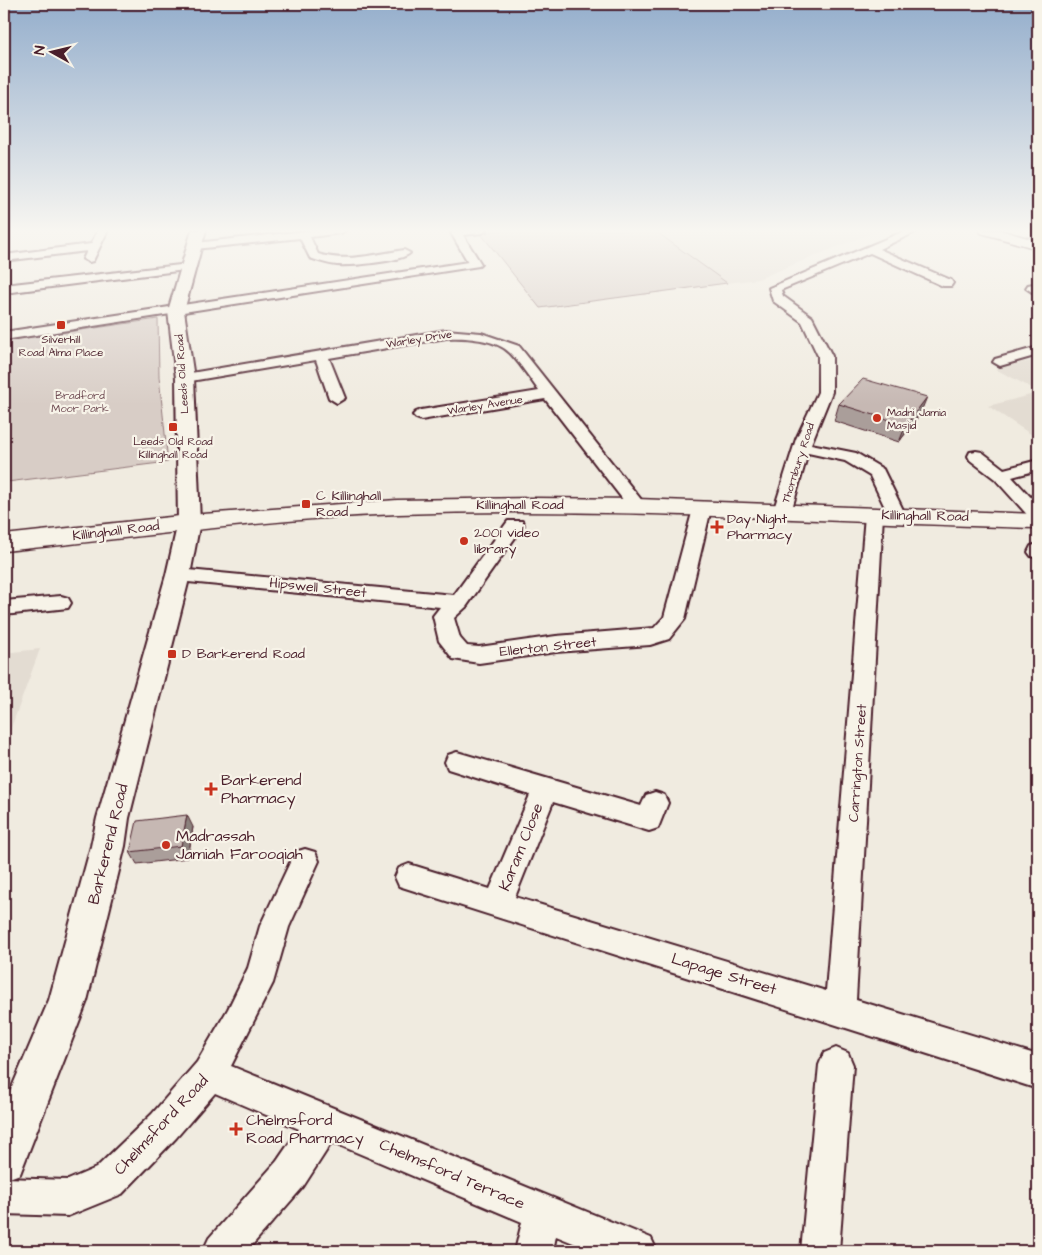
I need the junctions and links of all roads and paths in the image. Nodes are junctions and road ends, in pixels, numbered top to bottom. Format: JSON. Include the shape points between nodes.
{"nodes":[{"id":1,"x":182,"y":289,"type":"edge"},
{"id":2,"x":319,"y":289,"type":"edge"},
{"id":3,"x":775,"y":289,"type":"edge"},
{"id":4,"x":176,"y":311,"type":"junction"},
{"id":5,"x":48,"y":318,"type":"dead end"},
{"id":6,"x":43,"y":331,"type":"junction"},
{"id":7,"x":4,"y":336,"type":"edge"},
{"id":8,"x":1038,"y":351,"type":"edge"},
{"id":9,"x":321,"y":355,"type":"junction"},
{"id":10,"x":1000,"y":362,"type":"dead end"},
{"id":11,"x":185,"y":378,"type":"junction"},
{"id":12,"x":549,"y":394,"type":"junction"},
{"id":13,"x":337,"y":398,"type":"dead end"},
{"id":14,"x":421,"y":415,"type":"dead end"},
{"id":15,"x":802,"y":447,"type":"junction"},
{"id":16,"x":976,"y":456,"type":"dead end"},
{"id":17,"x":1038,"y":466,"type":"edge"},
{"id":18,"x":1001,"y":475,"type":"junction"},
{"id":19,"x":637,"y":506,"type":"junction"},
{"id":20,"x":702,"y":509,"type":"junction"},
{"id":21,"x":782,"y":512,"type":"junction"},
{"id":22,"x":885,"y":516,"type":"junction"},
{"id":23,"x":1038,"y":516,"type":"edge"},
{"id":24,"x":1038,"y":521,"type":"edge"},
{"id":25,"x":189,"y":522,"type":"junction"},
{"id":26,"x":515,"y":525,"type":"dead end"},
{"id":27,"x":4,"y":543,"type":"edge"},
{"id":28,"x":178,"y":574,"type":"junction"},
{"id":29,"x":458,"y":602,"type":"junction"},
{"id":30,"x":61,"y":603,"type":"dead end"},
{"id":31,"x":4,"y":608,"type":"edge"},
{"id":32,"x":457,"y":762,"type":"dead end"},
{"id":33,"x":545,"y":790,"type":"junction"},
{"id":34,"x":654,"y":802,"type":"dead end"},
{"id":35,"x":305,"y":862,"type":"dead end"},
{"id":36,"x":409,"y":877,"type":"dead end"},
{"id":37,"x":498,"y":904,"type":"junction"},
{"id":38,"x":840,"y":1011,"type":"junction"},
{"id":39,"x":836,"y":1065,"type":"dead end"},
{"id":40,"x":1038,"y":1072,"type":"edge"},
{"id":41,"x":209,"y":1074,"type":"junction"},
{"id":42,"x":326,"y":1121,"type":"junction"},
{"id":43,"x":4,"y":1158,"type":"edge"},
{"id":44,"x":4,"y":1196,"type":"edge"},
{"id":45,"x":543,"y":1212,"type":"junction"},
{"id":46,"x":222,"y":1251,"type":"edge"},
{"id":47,"x":534,"y":1251,"type":"edge"},
{"id":48,"x":638,"y":1251,"type":"edge"},
{"id":49,"x":820,"y":1251,"type":"edge"}],
"edges":[{"from":1,"to":4,"type":"main road","name":"Leeds Old Road"},
{"from":2,"to":4,"type":"street"},
{"from":3,"to":15,"type":"street","name":"Thornbury Road","via":[[777,298],[807,320],[825,356],[825,392]]},
{"from":4,"to":6,"type":"street"},
{"from":4,"to":11,"type":"main road","name":"Leeds Old Road"},
{"from":5,"to":6,"type":"street"},
{"from":6,"to":7,"type":"street"},
{"from":8,"to":10,"type":"street"},
{"from":9,"to":11,"type":"street","name":"Warley Drive"},
{"from":9,"to":12,"type":"street","name":"Warley Drive","via":[[446,334],[476,335],[514,349]]},
{"from":9,"to":13,"type":"street"},
{"from":11,"to":25,"type":"main road","name":"Leeds Old Road"},
{"from":12,"to":14,"type":"street","name":"Warley Avenue"},
{"from":12,"to":19,"type":"street","name":"Warley Drive"},
{"from":15,"to":21,"type":"street","name":"Thornbury Road"},
{"from":15,"to":22,"type":"street","via":[[850,457],[878,473]]},
{"from":16,"to":18,"type":"street"},
{"from":17,"to":18,"type":"street"},
{"from":18,"to":23,"type":"street"},
{"from":19,"to":20,"type":"highway","name":"Killinghall Road"},
{"from":19,"to":25,"type":"highway","name":"Killinghall Road","via":[[397,507]]},
{"from":20,"to":21,"type":"highway","name":"Killinghall Road"},
{"from":20,"to":29,"type":"street","name":"Ellerton Street","via":[[674,619],[661,634],[479,655],[461,653],[450,641],[442,616]]},
{"from":21,"to":22,"type":"highway","name":"Killinghall Road"},
{"from":22,"to":24,"type":"highway","name":"Killinghall Road","via":[[962,516]]},
{"from":22,"to":38,"type":"street","name":"Carrington Street"},
{"from":25,"to":27,"type":"highway","name":"Killinghall Road"},
{"from":25,"to":28,"type":"main road","name":"Barkerend Road"},
{"from":26,"to":29,"type":"street","name":"Ellerton Street"},
{"from":28,"to":29,"type":"street","name":"Hipswell Street"},
{"from":28,"to":43,"type":"main road","name":"Barkerend Road","via":[[68,1001]]},
{"from":30,"to":31,"type":"street"},
{"from":32,"to":33,"type":"street","name":"Karam Close"},
{"from":33,"to":34,"type":"street","name":"Karam Close","via":[[649,820]]},
{"from":33,"to":37,"type":"street","name":"Karam Close"},
{"from":35,"to":41,"type":"street","name":"Chelmsford Road","via":[[275,926],[262,972]]},
{"from":36,"to":37,"type":"street","name":"Lapage Street"},
{"from":37,"to":38,"type":"street","name":"Lapage Street"},
{"from":38,"to":40,"type":"street","name":"Lapage Street"},
{"from":39,"to":49,"type":"street"},
{"from":41,"to":42,"type":"street","name":"Chelmsford Terrace"},
{"from":41,"to":44,"type":"street","name":"Chelmsford Road","via":[[164,1126],[109,1180],[68,1198]]},
{"from":42,"to":45,"type":"street","name":"Chelmsford Terrace"},
{"from":42,"to":46,"type":"street","via":[[290,1174]]},
{"from":45,"to":47,"type":"street"},
{"from":45,"to":48,"type":"street","name":"Chelmsford Terrace"}]}
